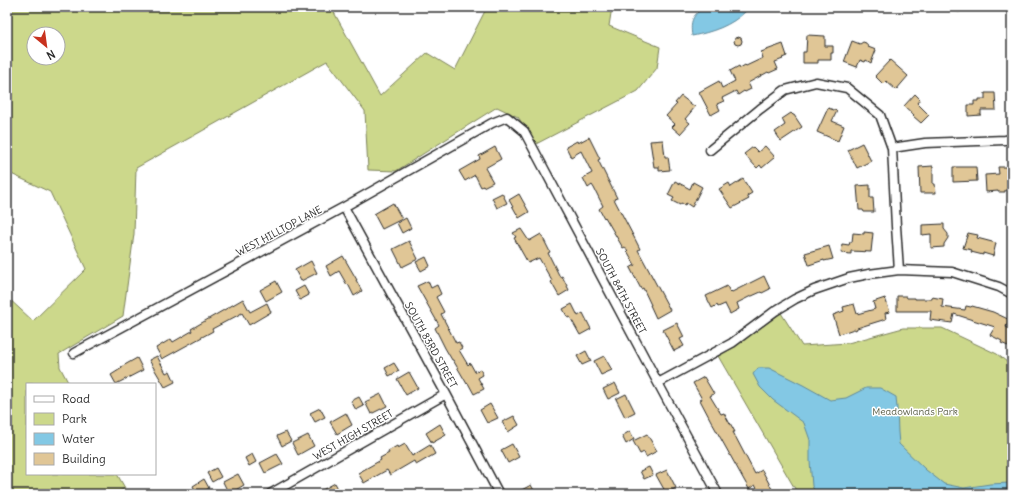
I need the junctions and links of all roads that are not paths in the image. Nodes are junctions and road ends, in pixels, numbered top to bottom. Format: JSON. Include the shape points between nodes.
{"nodes":[{"id":1,"x":492,"y":123,"type":"joint"},
{"id":2,"x":1012,"y":139,"type":"edge"},
{"id":3,"x":892,"y":148,"type":"junction"},
{"id":4,"x":710,"y":150,"type":"dead end"},
{"id":5,"x":344,"y":207,"type":"junction"},
{"id":6,"x":899,"y":270,"type":"junction"},
{"id":7,"x":1012,"y":294,"type":"edge"},
{"id":8,"x":74,"y":353,"type":"dead end"},
{"id":9,"x":658,"y":383,"type":"junction"},
{"id":10,"x":446,"y":394,"type":"junction"},
{"id":11,"x":270,"y":494,"type":"edge"},
{"id":12,"x":499,"y":494,"type":"edge"},
{"id":13,"x":718,"y":494,"type":"edge"}],
"edges":[{"from":1,"to":5,"type":"street","name":"WEST HILLTOP LANE"},
{"from":1,"to":9,"type":"street","name":"SOUTH 84TH STREET","via":[[507,117],[524,131]]},
{"from":2,"to":3,"type":"street","via":[[925,143]]},
{"from":3,"to":4,"type":"street","via":[[880,115],[847,88],[816,82],[785,90]]},
{"from":3,"to":6,"type":"street"},
{"from":5,"to":8,"type":"street","name":"WEST HILLTOP LANE"},
{"from":5,"to":10,"type":"street","name":"SOUTH 83RD STREET"},
{"from":6,"to":7,"type":"street","via":[[952,272],[999,287]]},
{"from":6,"to":9,"type":"street","via":[[848,278],[814,290],[775,311],[732,343]]},
{"from":9,"to":13,"type":"street","name":"SOUTH 84TH STREET"},
{"from":10,"to":11,"type":"street","name":"WEST HIGH STREET"},
{"from":10,"to":12,"type":"street","name":"SOUTH 83RD STREET"}]}
